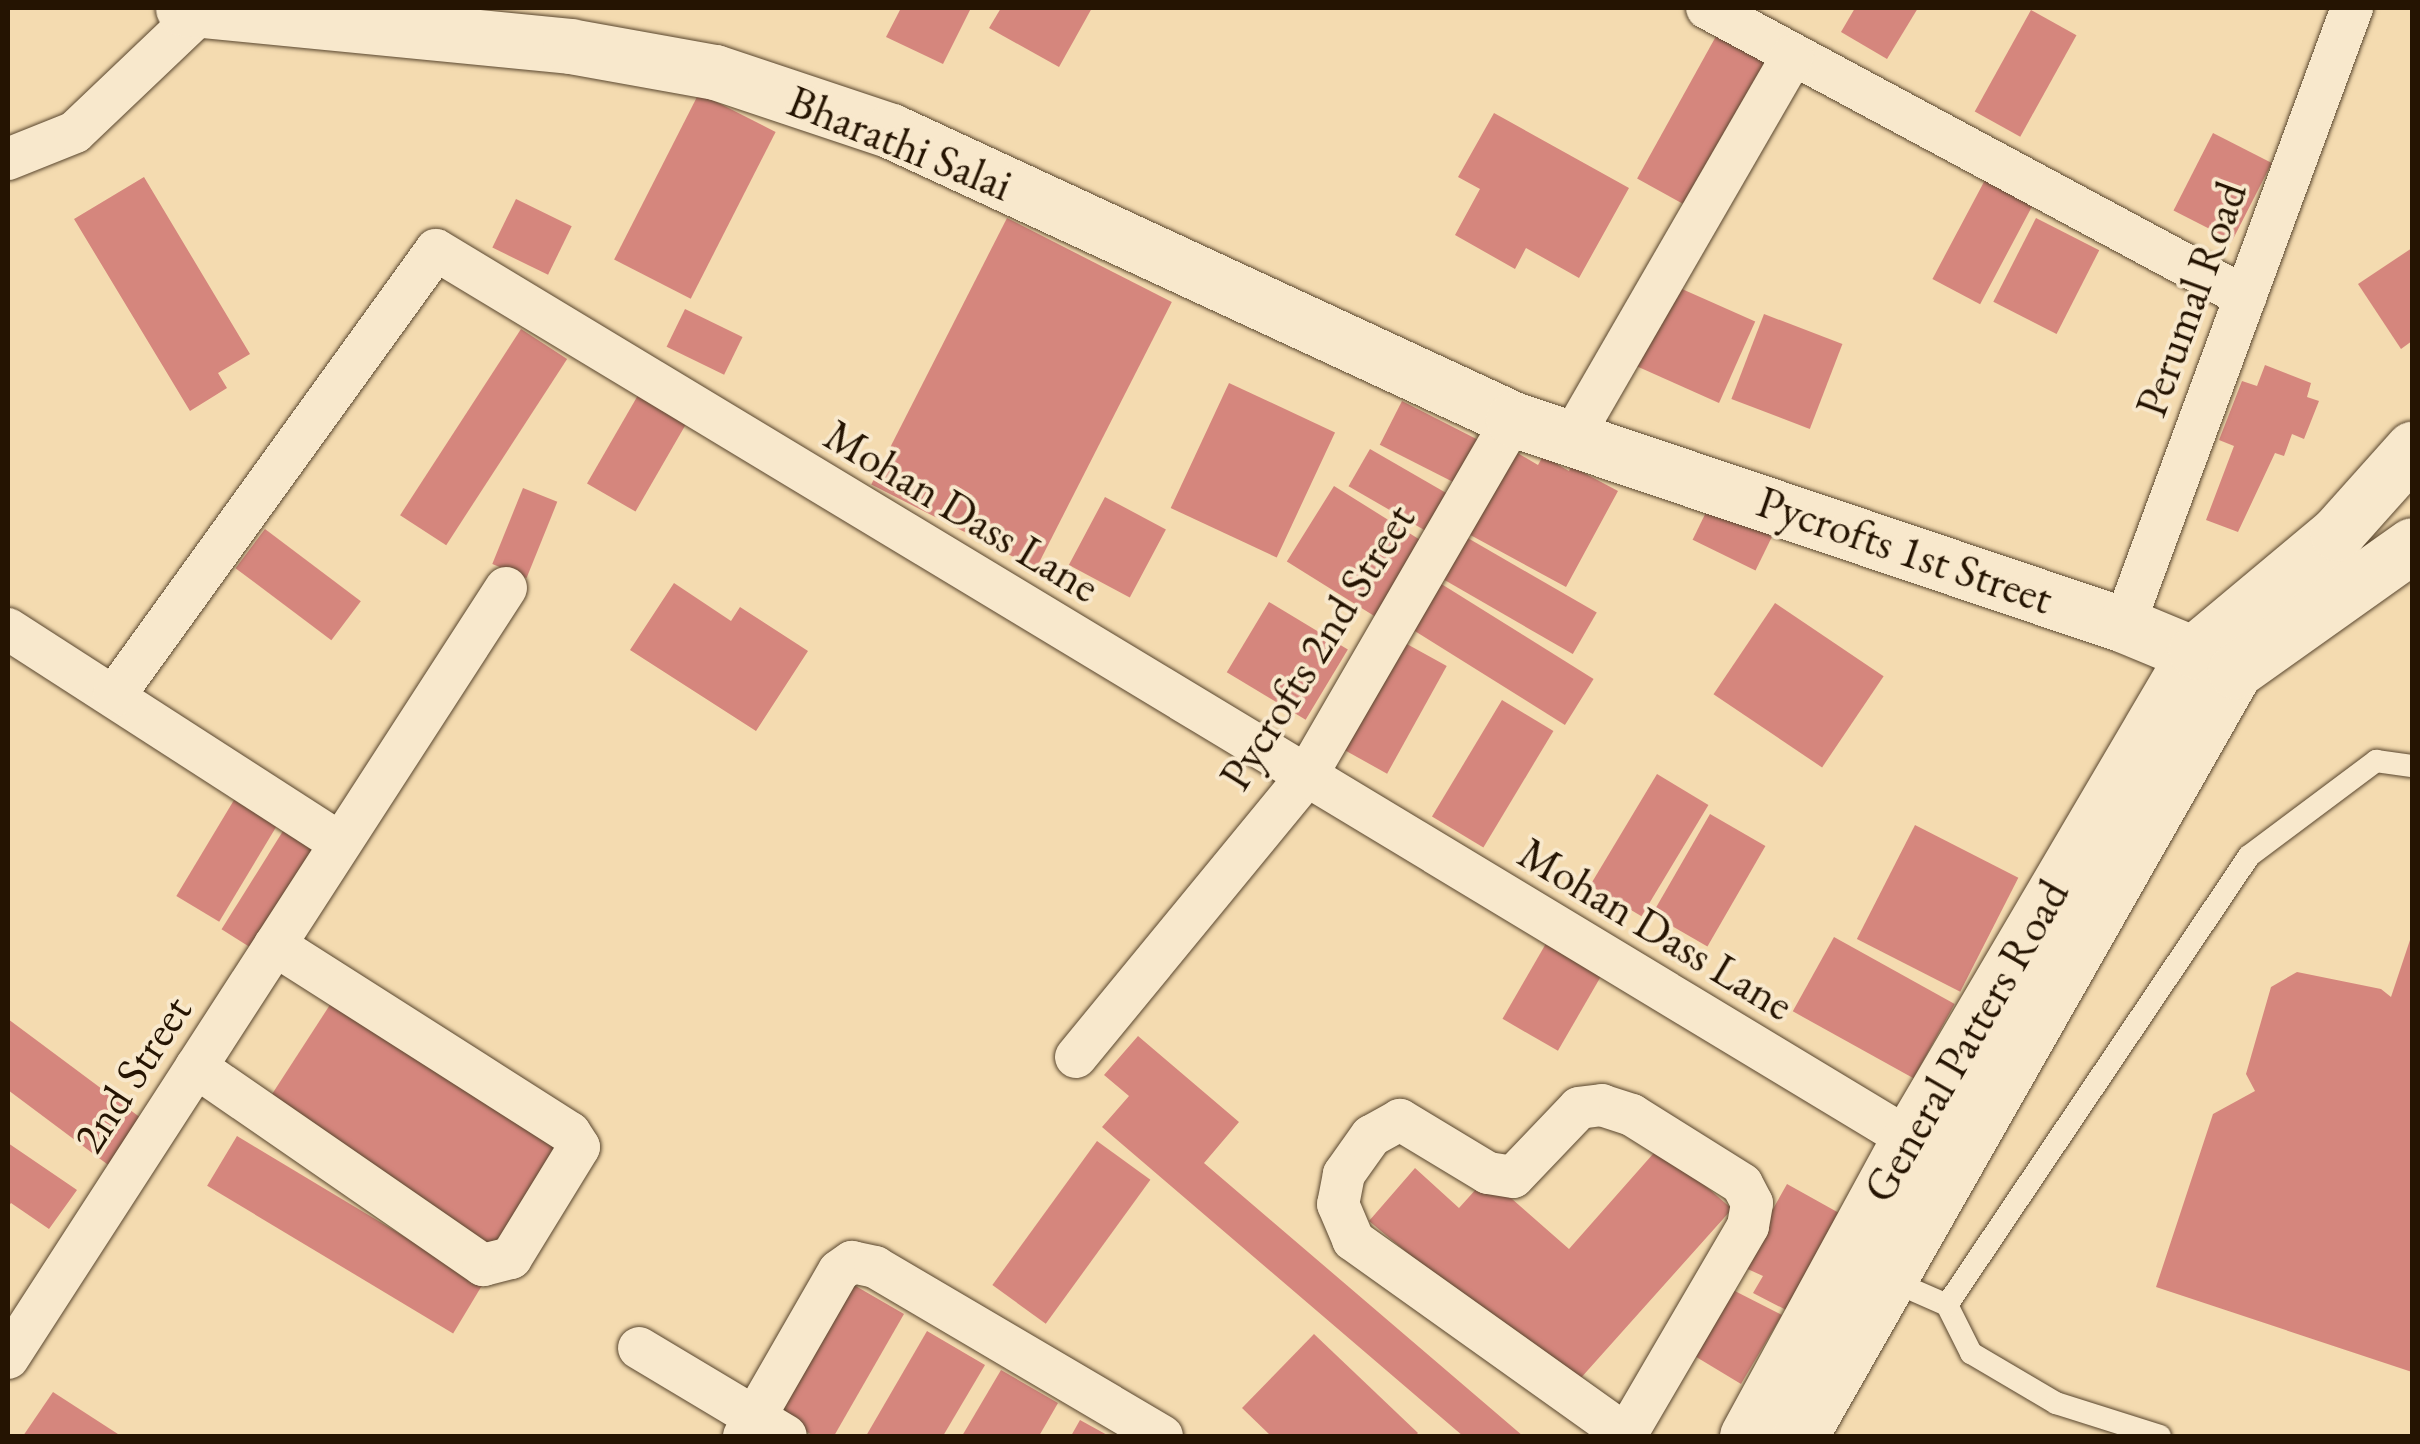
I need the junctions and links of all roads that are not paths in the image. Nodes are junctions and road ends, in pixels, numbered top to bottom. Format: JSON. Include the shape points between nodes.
{"nodes":[{"id":1,"x":1707,"y":8,"type":"edge"},
{"id":2,"x":2352,"y":8,"type":"edge"},
{"id":3,"x":192,"y":10,"type":"edge"},
{"id":4,"x":1792,"y":56,"type":"junction"},
{"id":5,"x":8,"y":159,"type":"edge"},
{"id":6,"x":2245,"y":297,"type":"junction"},
{"id":7,"x":1513,"y":418,"type":"junction"},
{"id":8,"x":1573,"y":436,"type":"junction"},
{"id":9,"x":2406,"y":472,"type":"edge"},
{"id":10,"x":2412,"y":545,"type":"edge"},
{"id":11,"x":506,"y":588,"type":"dead end"},
{"id":12,"x":2124,"y":625,"type":"junction"},
{"id":13,"x":8,"y":629,"type":"edge"},
{"id":14,"x":2216,"y":661,"type":"junction"},
{"id":15,"x":114,"y":696,"type":"junction"},
{"id":16,"x":2412,"y":766,"type":"edge"},
{"id":17,"x":1305,"y":778,"type":"junction"},
{"id":18,"x":340,"y":844,"type":"junction"},
{"id":19,"x":275,"y":945,"type":"junction"},
{"id":20,"x":1076,"y":1057,"type":"dead end"},
{"id":21,"x":196,"y":1067,"type":"junction"},
{"id":22,"x":1909,"y":1139,"type":"junction"},
{"id":23,"x":1890,"y":1280,"type":"junction"},
{"id":24,"x":1947,"y":1305,"type":"junction"},
{"id":25,"x":638,"y":1348,"type":"dead end"},
{"id":26,"x":8,"y":1358,"type":"edge"},
{"id":27,"x":761,"y":1430,"type":"edge"},
{"id":28,"x":1162,"y":1436,"type":"edge"},
{"id":29,"x":1627,"y":1436,"type":"edge"},
{"id":30,"x":1746,"y":1436,"type":"edge"},
{"id":31,"x":1800,"y":1436,"type":"edge"},
{"id":32,"x":2160,"y":1436,"type":"edge"}],
"edges":[{"from":1,"to":4,"type":"street"},
{"from":2,"to":6,"type":"street","name":"Perumal Road"},
{"from":3,"to":5,"type":"street","via":[[76,132]]},
{"from":3,"to":7,"type":"main road","name":"Bharathi Salai","via":[[570,46],[715,72],[891,131]]},
{"from":4,"to":6,"type":"street"},
{"from":4,"to":8,"type":"street"},
{"from":6,"to":12,"type":"street","name":"Perumal Road"},
{"from":7,"to":8,"type":"main road","name":"Bharathi Salai"},
{"from":7,"to":17,"type":"street","name":"Pycrofts 2nd Street"},
{"from":8,"to":12,"type":"main road","name":"Pycrofts 1st Street"},
{"from":9,"to":14,"type":"main road","via":[[2337,533]]},
{"from":10,"to":14,"type":"main road"},
{"from":11,"to":18,"type":"street","name":"2nd Street"},
{"from":12,"to":14,"type":"main road","name":"Pycrofts 1st Street"},
{"from":13,"to":15,"type":"street"},
{"from":14,"to":22,"type":"main road","name":"General Patters Road"},
{"from":14,"to":23,"type":"main road","name":"General Patters Road"},
{"from":15,"to":17,"type":"street","name":"Mohan Dass Lane","via":[[436,250]]},
{"from":15,"to":18,"type":"street"},
{"from":16,"to":24,"type":"lane","via":[[2376,761],[2249,856]]},
{"from":17,"to":20,"type":"street","name":"Pycrofts 2nd Street"},
{"from":17,"to":22,"type":"street","name":"Mohan Dass Lane"},
{"from":18,"to":19,"type":"street","name":"2nd Street"},
{"from":19,"to":21,"type":"street","name":"2nd Street"},
{"from":19,"to":21,"type":"street","via":[[570,1133],[579,1147],[511,1258],[483,1265]]},
{"from":21,"to":26,"type":"street","name":"2nd Street"},
{"from":22,"to":30,"type":"main road","name":"General Patters Road"},
{"from":23,"to":24,"type":"lane"},
{"from":23,"to":31,"type":"main road","name":"General Patters Road"},
{"from":24,"to":32,"type":"lane","via":[[1971,1353],[2056,1403]]},
{"from":25,"to":27,"type":"street"},
{"from":27,"to":28,"type":"street","via":[[839,1271],[852,1262],[875,1267]]},
{"from":29,"to":29,"type":"street","via":[[1353,1240],[1338,1204],[1344,1174],[1371,1136],[1400,1120],[1488,1172],[1514,1177],[1579,1108],[1602,1105],[1632,1115],[1742,1184],[1752,1203],[1748,1226]]}]}
